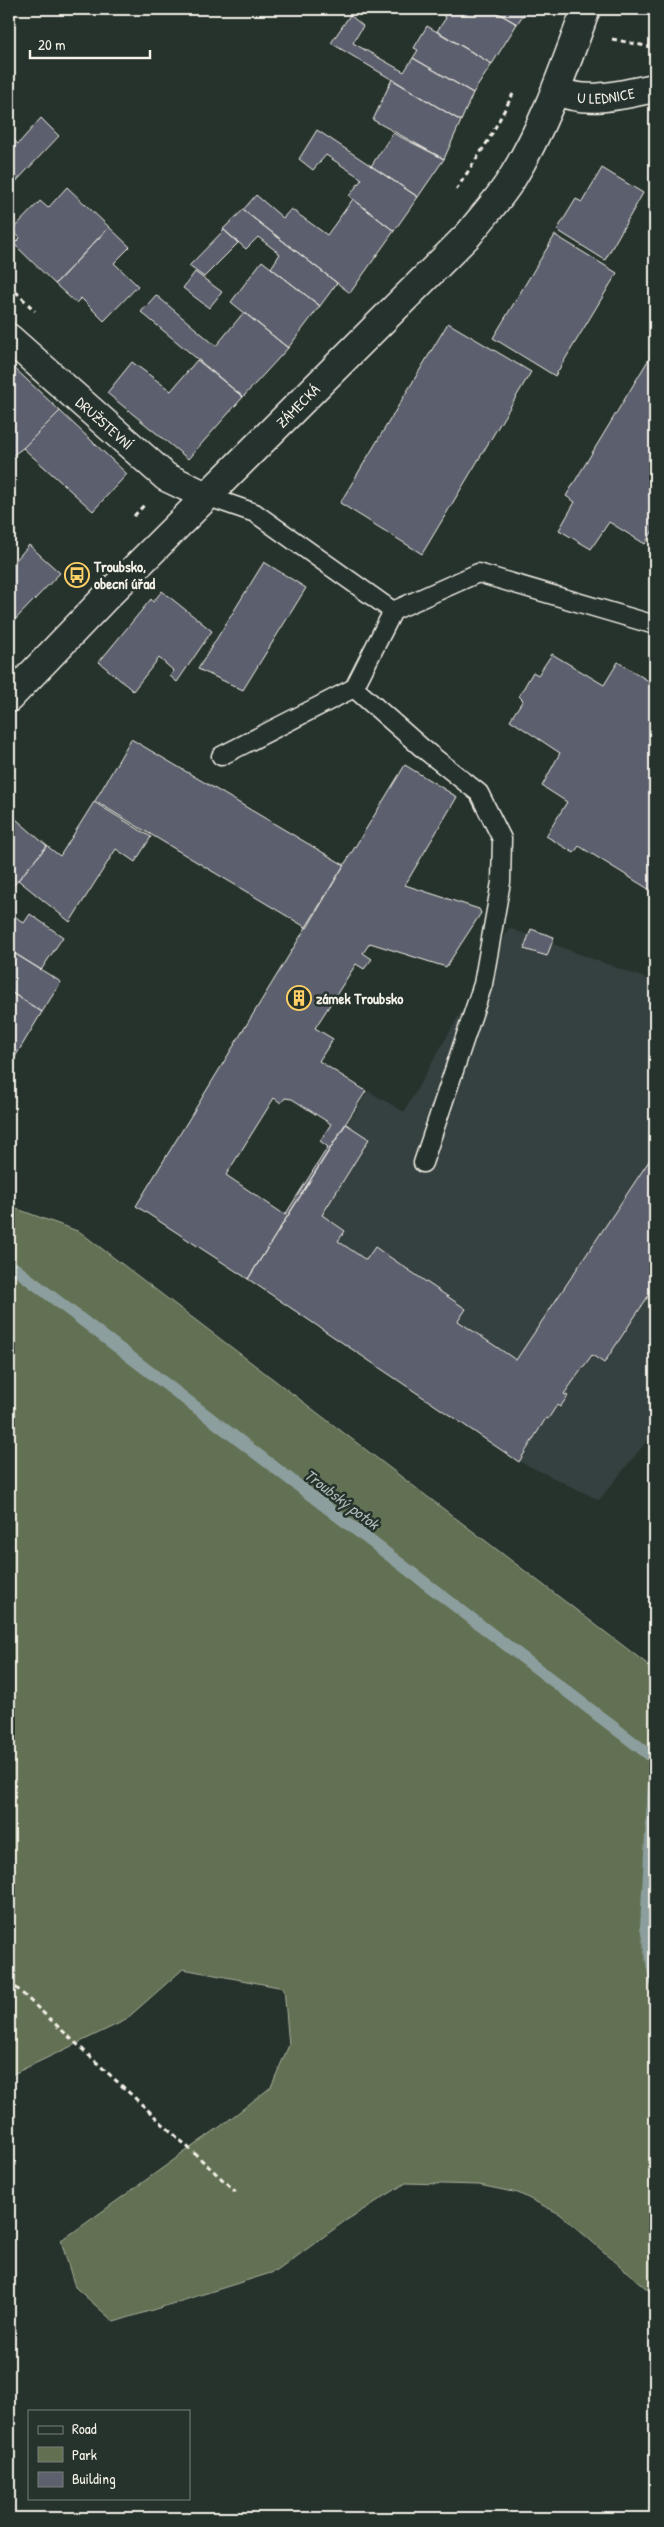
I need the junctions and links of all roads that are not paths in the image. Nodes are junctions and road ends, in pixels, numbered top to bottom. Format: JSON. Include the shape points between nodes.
{"nodes":[{"id":1,"x":586,"y":9,"type":"edge"},
{"id":2,"x":655,"y":88,"type":"edge"},
{"id":3,"x":557,"y":91,"type":"junction"},
{"id":4,"x":9,"y":338,"type":"edge"},
{"id":5,"x":206,"y":496,"type":"junction"},
{"id":6,"x":393,"y":610,"type":"junction"},
{"id":7,"x":655,"y":625,"type":"edge"},
{"id":8,"x":354,"y":688,"type":"junction"},
{"id":9,"x":9,"y":698,"type":"edge"},
{"id":10,"x":221,"y":756,"type":"dead end"},
{"id":11,"x":423,"y":1163,"type":"dead end"}],
"edges":[{"from":1,"to":3,"type":"street","name":"ZÁMECKÁ"},
{"from":2,"to":3,"type":"street","name":"U LEDNICE","via":[[596,99],[572,98]]},
{"from":3,"to":5,"type":"street","name":"ZÁMECKÁ","via":[[510,181],[469,234]]},
{"from":4,"to":5,"type":"street","name":"DRUŽSTEVNÍ","via":[[166,477]]},
{"from":5,"to":6,"type":"lane","via":[[255,513]]},
{"from":5,"to":9,"type":"street","name":"ZÁMECKÁ"},
{"from":6,"to":7,"type":"lane","via":[[478,573]]},
{"from":6,"to":8,"type":"lane"},
{"from":8,"to":10,"type":"lane"},
{"from":8,"to":11,"type":"lane","via":[[479,793],[502,839],[501,882],[483,984]]}]}
